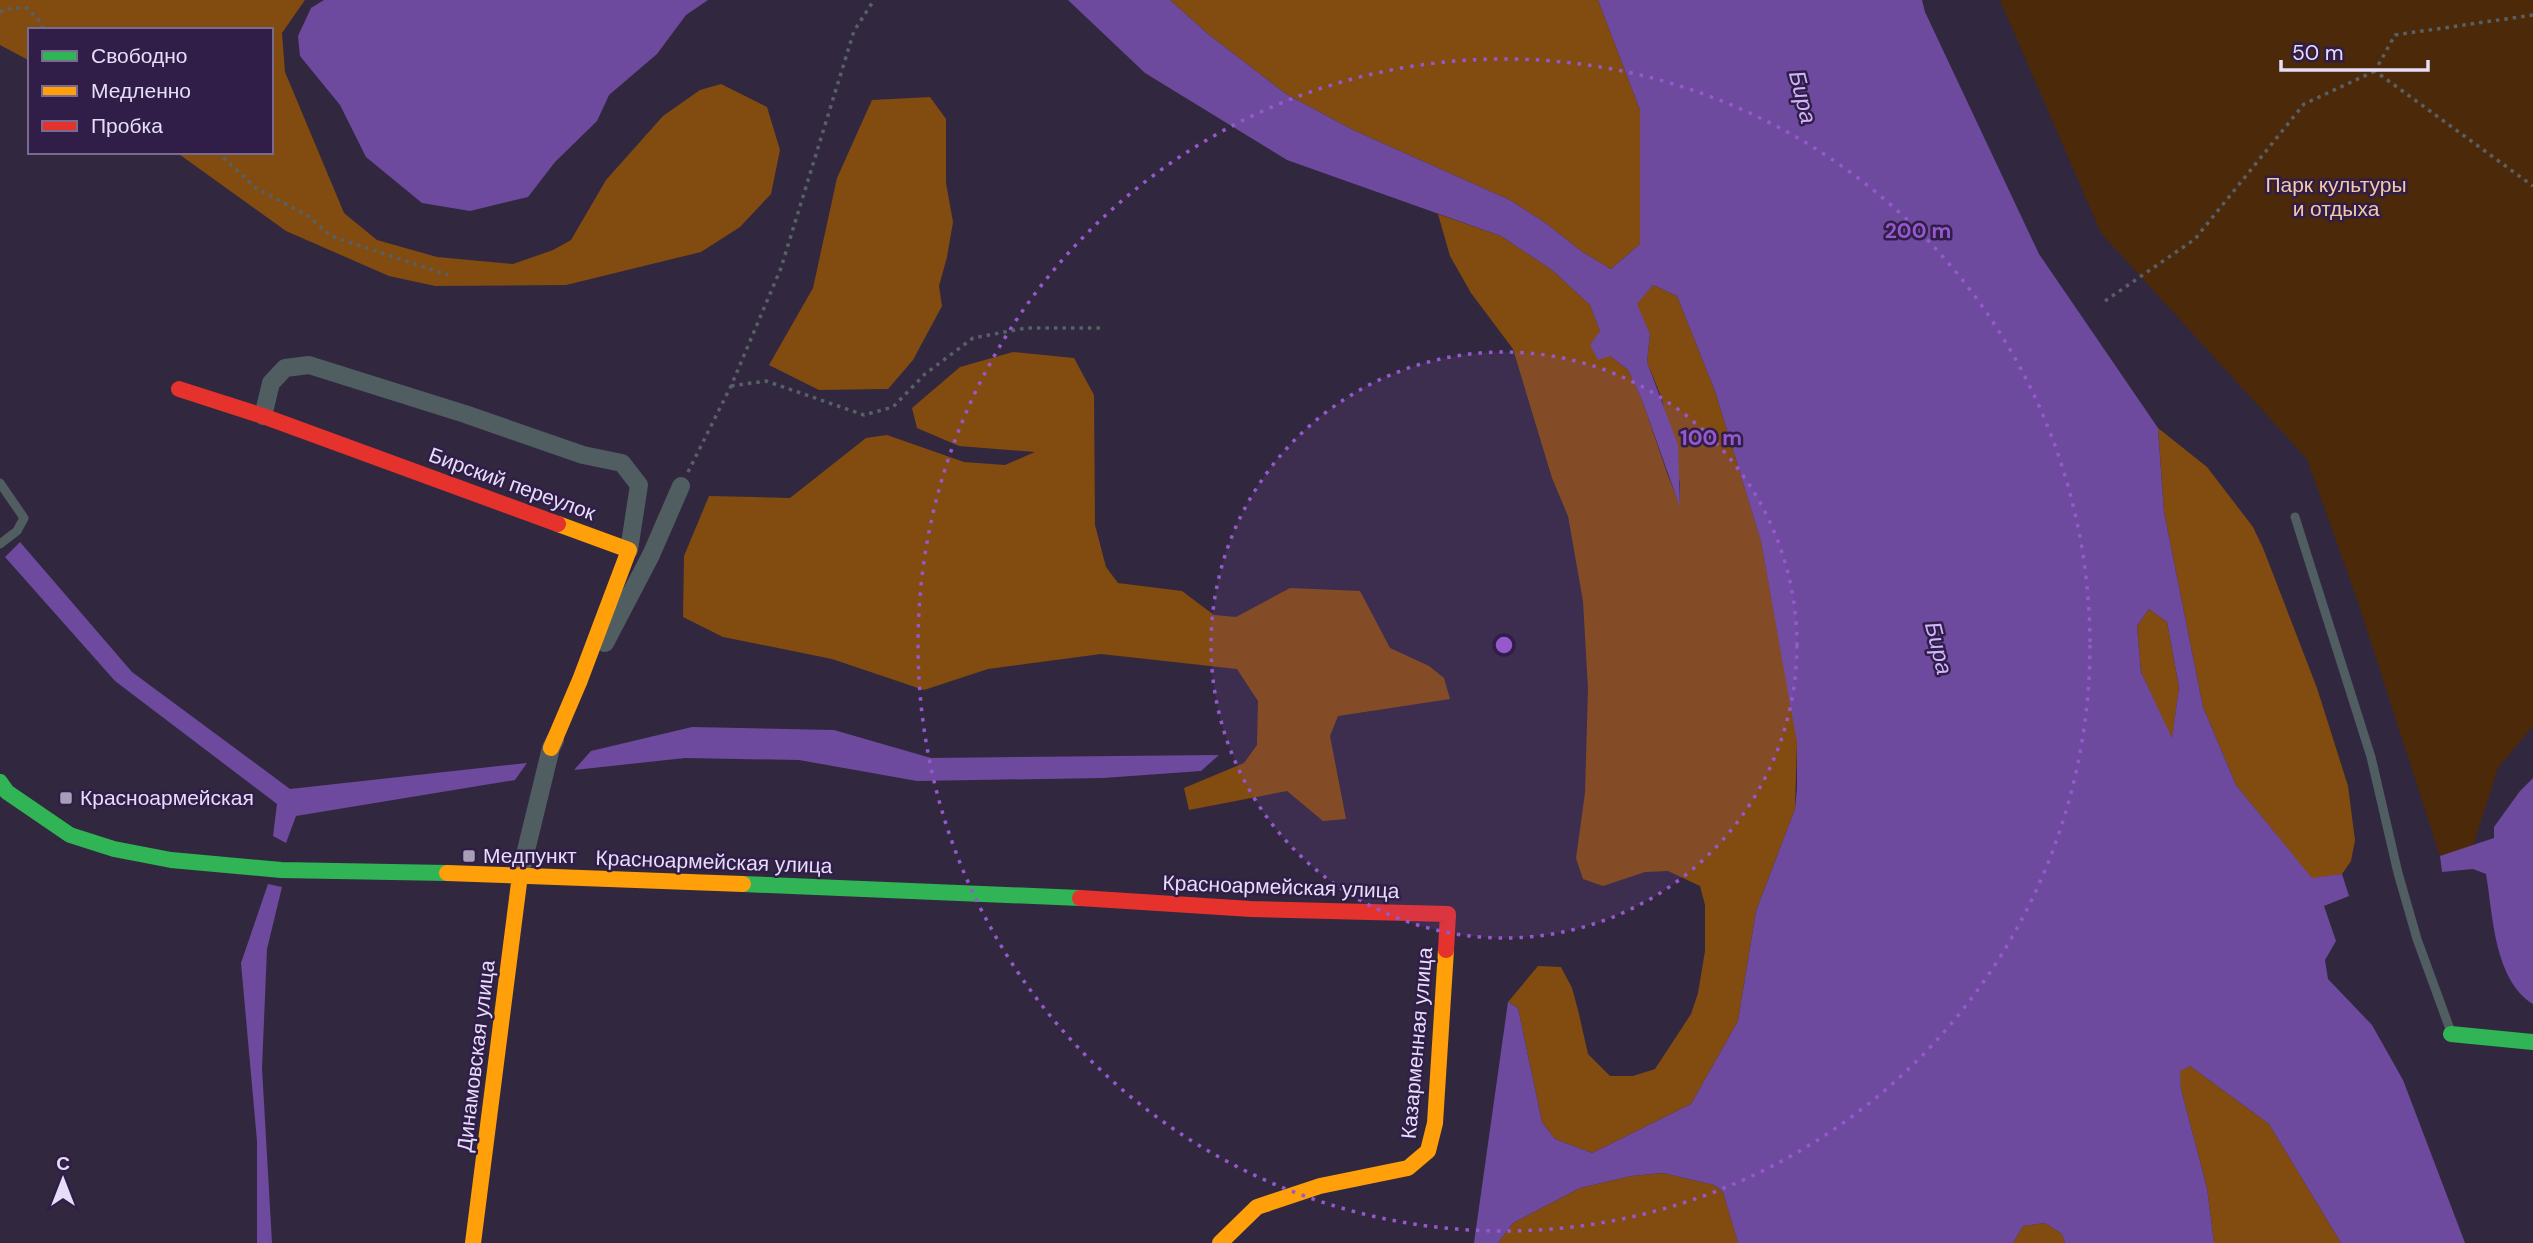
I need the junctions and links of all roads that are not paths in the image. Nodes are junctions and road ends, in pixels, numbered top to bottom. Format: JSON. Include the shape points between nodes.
{"nodes":[{"id":1,"x":179,"y":389,"type":"dead end"},
{"id":2,"x":263,"y":416,"type":"junction"},
{"id":3,"x":0,"y":483,"type":"edge"},
{"id":4,"x":681,"y":486,"type":"road end"},
{"id":5,"x":2295,"y":517,"type":"dead end"},
{"id":6,"x":0,"y":544,"type":"edge"},
{"id":7,"x":629,"y":550,"type":"junction"},
{"id":8,"x":551,"y":748,"type":"junction"},
{"id":9,"x":2,"y":792,"type":"edge"},
{"id":10,"x":520,"y":875,"type":"junction"},
{"id":11,"x":1448,"y":914,"type":"joint"},
{"id":12,"x":2451,"y":1034,"type":"joint"},
{"id":13,"x":2533,"y":1042,"type":"edge"},
{"id":14,"x":473,"y":1243,"type":"edge"},
{"id":15,"x":1220,"y":1243,"type":"edge"}],
"edges":[{"from":1,"to":2,"type":"street","name":"Бирский переулок"},
{"from":2,"to":7,"type":"street","name":"Бирский переулок"},
{"from":2,"to":7,"type":"street","via":[[271,383],[285,368],[309,365],[583,456],[622,463],[639,485]]},
{"from":3,"to":6,"type":"lane","via":[[24,518],[17,531]]},
{"from":4,"to":8,"type":"street","via":[[651,555]]},
{"from":5,"to":12,"type":"lane","via":[[2371,757],[2417,939]]},
{"from":7,"to":8,"type":"street"},
{"from":8,"to":10,"type":"street"},
{"from":9,"to":10,"type":"street","name":"Красноармейская улица","via":[[70,835],[171,860],[281,870]]},
{"from":10,"to":11,"type":"street","name":"Красноармейская улица"},
{"from":10,"to":14,"type":"street","name":"Динамовская улица"},
{"from":11,"to":15,"type":"street","name":"Казарменная улица","via":[[1435,1123],[1428,1151],[1408,1168],[1320,1186],[1257,1207]]},
{"from":12,"to":13,"type":"street"}]}
